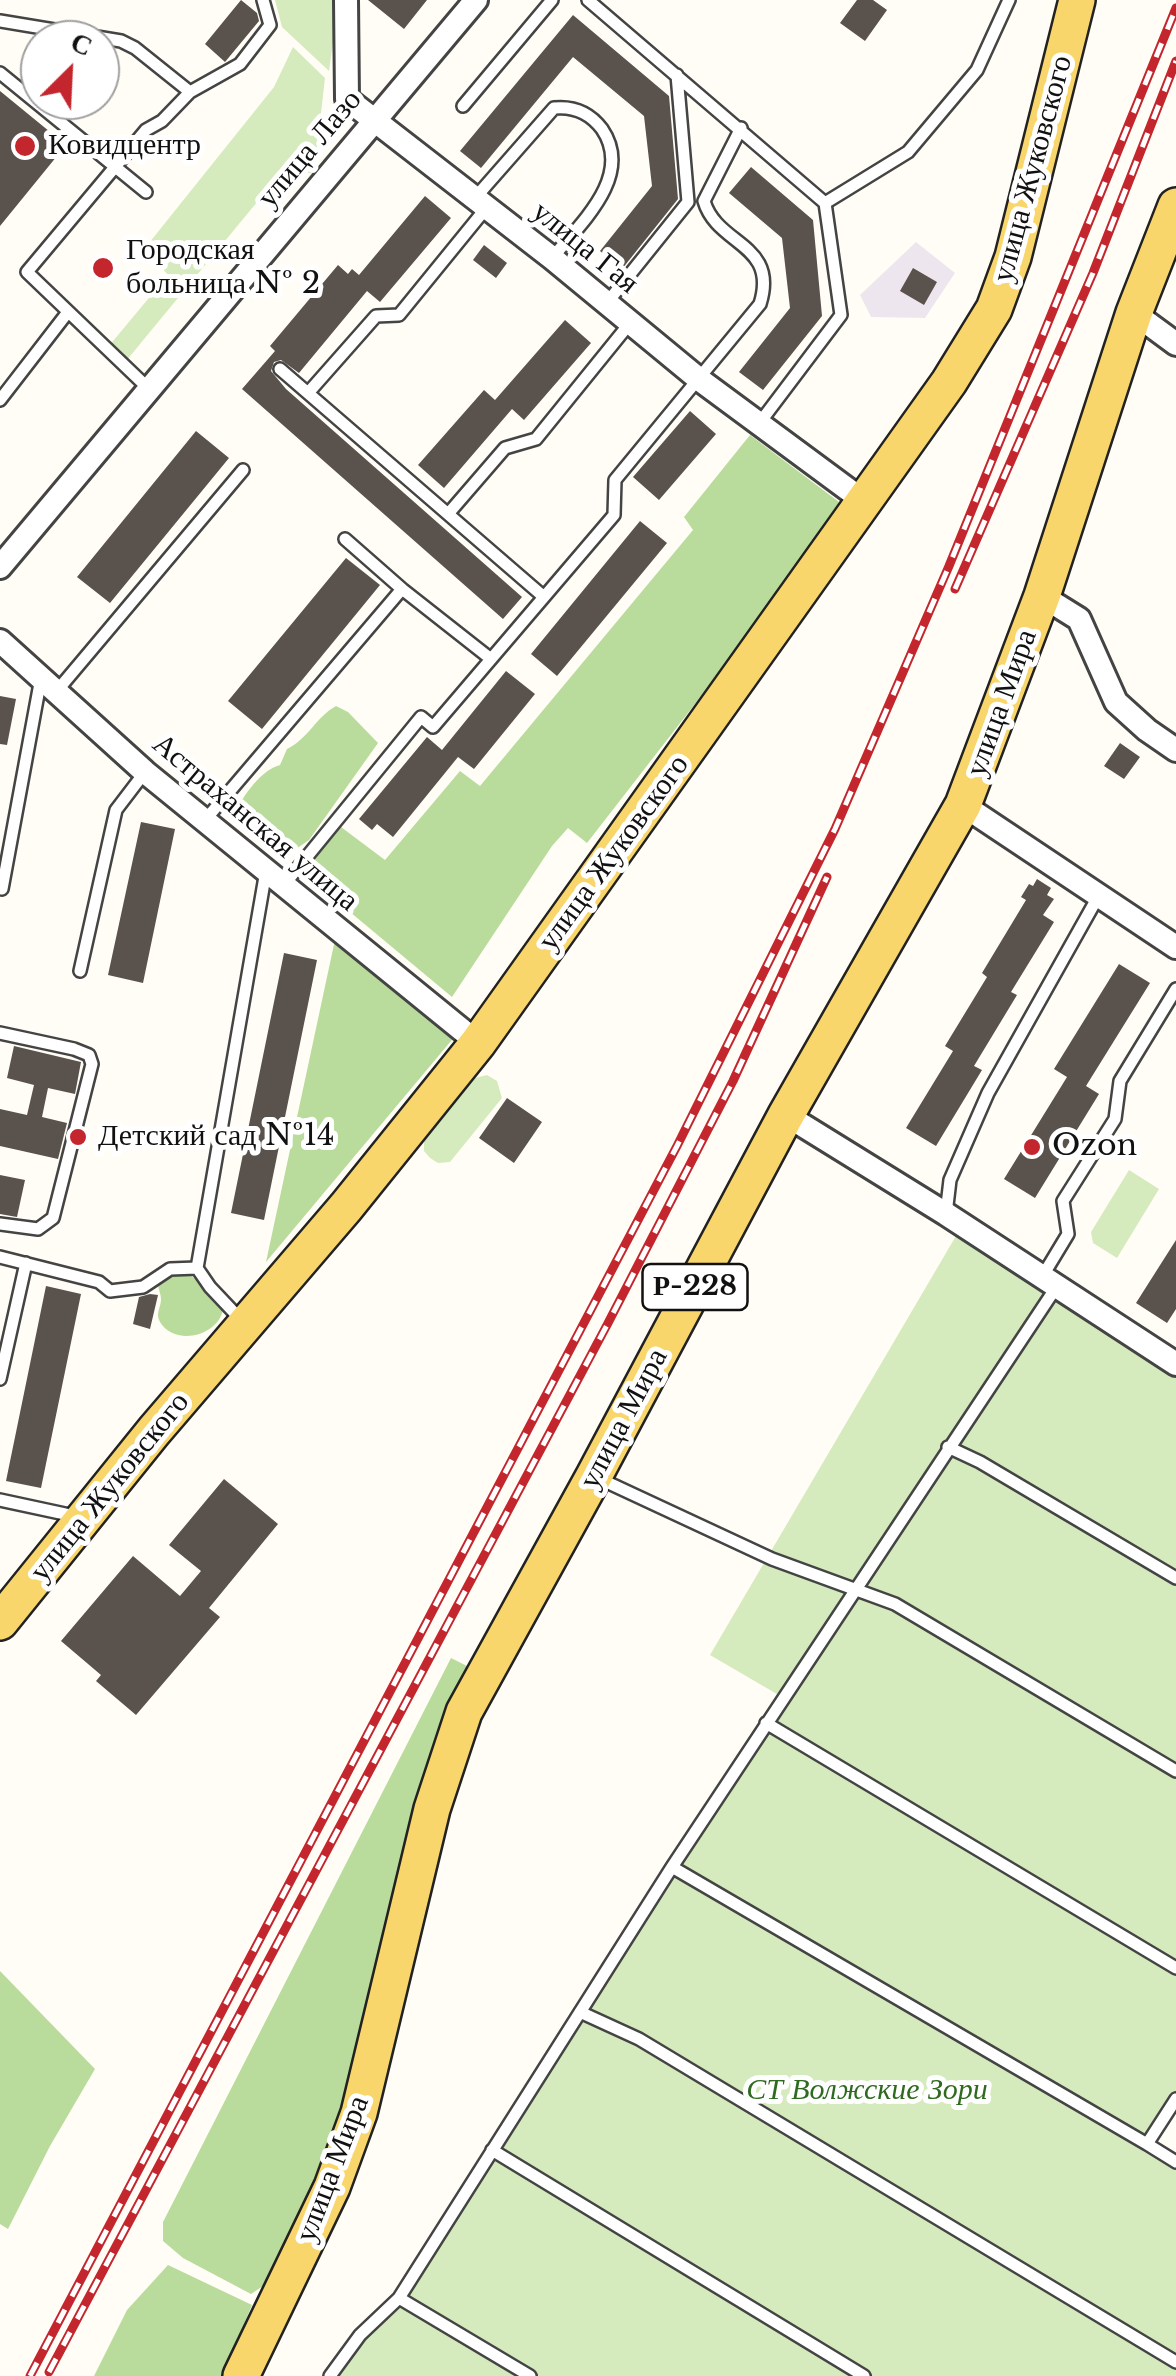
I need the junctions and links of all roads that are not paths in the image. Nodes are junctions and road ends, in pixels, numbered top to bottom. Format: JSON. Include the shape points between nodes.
{"nodes":[{"id":1,"x":264,"y":0,"type":"edge"},
{"id":2,"x":346,"y":0,"type":"edge"},
{"id":3,"x":476,"y":0,"type":"edge"},
{"id":4,"x":552,"y":0,"type":"edge"},
{"id":5,"x":588,"y":0,"type":"edge"},
{"id":6,"x":1010,"y":0,"type":"edge"},
{"id":7,"x":1077,"y":0,"type":"edge"},
{"id":8,"x":0,"y":21,"type":"edge"},
{"id":9,"x":0,"y":73,"type":"edge"},
{"id":10,"x":677,"y":74,"type":"junction"},
{"id":11,"x":190,"y":92,"type":"junction"},
{"id":12,"x":463,"y":106,"type":"dead end"},
{"id":13,"x":375,"y":118,"type":"junction"},
{"id":14,"x":740,"y":128,"type":"junction"},
{"id":15,"x":115,"y":167,"type":"junction"},
{"id":16,"x":146,"y":192,"type":"dead end"},
{"id":17,"x":481,"y":202,"type":"junction"},
{"id":18,"x":825,"y":204,"type":"junction"},
{"id":19,"x":1176,"y":206,"type":"edge"},
{"id":20,"x":552,"y":258,"type":"junction"},
{"id":21,"x":606,"y":304,"type":"junction"},
{"id":22,"x":68,"y":312,"type":"junction"},
{"id":23,"x":1134,"y":313,"type":"junction"},
{"id":24,"x":630,"y":323,"type":"junction"},
{"id":25,"x":1176,"y":344,"type":"edge"},
{"id":26,"x":280,"y":368,"type":"dead end"},
{"id":27,"x":700,"y":380,"type":"junction"},
{"id":28,"x":149,"y":388,"type":"junction"},
{"id":29,"x":308,"y":392,"type":"junction"},
{"id":30,"x":0,"y":400,"type":"edge"},
{"id":31,"x":758,"y":425,"type":"junction"},
{"id":32,"x":243,"y":470,"type":"dead end"},
{"id":33,"x":865,"y":502,"type":"junction"},
{"id":34,"x":448,"y":514,"type":"junction"},
{"id":35,"x":345,"y":540,"type":"dead end"},
{"id":36,"x":0,"y":567,"type":"edge"},
{"id":37,"x":402,"y":589,"type":"junction"},
{"id":38,"x":1042,"y":596,"type":"junction"},
{"id":39,"x":544,"y":597,"type":"junction"},
{"id":40,"x":0,"y":641,"type":"edge"},
{"id":41,"x":491,"y":660,"type":"junction"},
{"id":42,"x":48,"y":685,"type":"junction"},
{"id":43,"x":1176,"y":750,"type":"edge"},
{"id":44,"x":145,"y":772,"type":"junction"},
{"id":45,"x":964,"y":805,"type":"junction"},
{"id":46,"x":206,"y":819,"type":"junction"},
{"id":47,"x":274,"y":878,"type":"junction"},
{"id":48,"x":2,"y":889,"type":"edge"},
{"id":49,"x":1098,"y":895,"type":"junction"},
{"id":50,"x":1176,"y":947,"type":"edge"},
{"id":51,"x":80,"y":971,"type":"dead end"},
{"id":52,"x":1176,"y":989,"type":"edge"},
{"id":53,"x":0,"y":1033,"type":"edge"},
{"id":54,"x":478,"y":1042,"type":"junction"},
{"id":55,"x":786,"y":1114,"type":"junction"},
{"id":56,"x":946,"y":1214,"type":"junction"},
{"id":57,"x":0,"y":1224,"type":"edge"},
{"id":58,"x":0,"y":1256,"type":"edge"},
{"id":59,"x":26,"y":1262,"type":"junction"},
{"id":60,"x":197,"y":1268,"type":"junction"},
{"id":61,"x":1050,"y":1281,"type":"junction"},
{"id":62,"x":244,"y":1323,"type":"junction"},
{"id":63,"x":1173,"y":1355,"type":"edge"},
{"id":64,"x":0,"y":1379,"type":"edge"},
{"id":65,"x":948,"y":1446,"type":"junction"},
{"id":66,"x":594,"y":1476,"type":"junction"},
{"id":67,"x":0,"y":1500,"type":"edge"},
{"id":68,"x":85,"y":1519,"type":"junction"},
{"id":69,"x":1176,"y":1578,"type":"edge"},
{"id":70,"x":856,"y":1587,"type":"junction"},
{"id":71,"x":0,"y":1622,"type":"edge"},
{"id":72,"x":766,"y":1723,"type":"junction"},
{"id":73,"x":1176,"y":1771,"type":"edge"},
{"id":74,"x":672,"y":1867,"type":"junction"},
{"id":75,"x":1176,"y":1968,"type":"edge"},
{"id":76,"x":580,"y":2012,"type":"junction"},
{"id":77,"x":1176,"y":2100,"type":"edge"},
{"id":78,"x":1147,"y":2144,"type":"junction"},
{"id":79,"x":492,"y":2150,"type":"junction"},
{"id":80,"x":1176,"y":2162,"type":"edge"},
{"id":81,"x":399,"y":2298,"type":"junction"},
{"id":82,"x":1176,"y":2362,"type":"edge"},
{"id":83,"x":241,"y":2376,"type":"edge"},
{"id":84,"x":330,"y":2376,"type":"edge"},
{"id":85,"x":530,"y":2376,"type":"edge"},
{"id":86,"x":864,"y":2376,"type":"edge"}],
"edges":[{"from":1,"to":11,"type":"lane","via":[[270,25],[252,50],[226,74]]},
{"from":2,"to":13,"type":"street","name":"улица Гая","via":[[347,99]]},
{"from":3,"to":13,"type":"street","name":"улица Лазо"},
{"from":4,"to":12,"type":"lane"},
{"from":5,"to":10,"type":"lane"},
{"from":6,"to":18,"type":"lane","via":[[977,70],[908,152]]},
{"from":7,"to":33,"type":"main road","name":"улица Жуковского","via":[[1028,204],[994,310]]},
{"from":8,"to":11,"type":"lane","via":[[121,41]]},
{"from":9,"to":15,"type":"lane"},
{"from":10,"to":14,"type":"lane"},
{"from":10,"to":21,"type":"lane","via":[[688,202]]},
{"from":11,"to":15,"type":"lane"},
{"from":13,"to":17,"type":"street","name":"улица Гая"},
{"from":13,"to":28,"type":"street","name":"улица Лазо"},
{"from":14,"to":18,"type":"lane"},
{"from":14,"to":27,"type":"lane","via":[[704,201],[711,216],[756,257],[764,289],[760,304]]},
{"from":15,"to":16,"type":"lane"},
{"from":15,"to":22,"type":"lane","via":[[27,272]]},
{"from":17,"to":20,"type":"street","name":"улица Гая"},
{"from":17,"to":20,"type":"lane","via":[[554,108],[569,106],[595,120],[611,144],[608,182]]},
{"from":17,"to":29,"type":"lane","via":[[399,315],[376,316]]},
{"from":18,"to":31,"type":"lane","via":[[841,315]]},
{"from":19,"to":23,"type":"main road","name":"улица Мира","number":"Р-228"},
{"from":20,"to":21,"type":"street","name":"улица Гая"},
{"from":21,"to":24,"type":"street","name":"улица Гая"},
{"from":22,"to":28,"type":"lane"},
{"from":22,"to":30,"type":"lane"},
{"from":23,"to":25,"type":"street"},
{"from":23,"to":38,"type":"main road","name":"улица Мира","number":"Р-228"},
{"from":24,"to":27,"type":"street","name":"улица Гая"},
{"from":24,"to":34,"type":"lane","via":[[536,439],[505,448]]},
{"from":26,"to":29,"type":"lane"},
{"from":27,"to":31,"type":"street","name":"улица Гая"},
{"from":27,"to":39,"type":"lane","via":[[615,480],[614,515]]},
{"from":28,"to":36,"type":"street","name":"улица Лазо"},
{"from":29,"to":34,"type":"lane"},
{"from":31,"to":33,"type":"street","name":"улица Гая"},
{"from":32,"to":42,"type":"lane"},
{"from":33,"to":54,"type":"main road","name":"улица Жуковского"},
{"from":34,"to":39,"type":"lane"},
{"from":35,"to":37,"type":"lane"},
{"from":37,"to":41,"type":"lane"},
{"from":37,"to":46,"type":"lane"},
{"from":38,"to":43,"type":"street","via":[[1080,618],[1116,702]]},
{"from":38,"to":45,"type":"main road","name":"улица Мира","number":"Р-228"},
{"from":39,"to":41,"type":"lane"},
{"from":40,"to":42,"type":"street","name":"Астраханская улица"},
{"from":41,"to":47,"type":"lane","via":[[434,727],[421,717]]},
{"from":42,"to":44,"type":"street","name":"Астраханская улица"},
{"from":42,"to":48,"type":"lane"},
{"from":44,"to":46,"type":"street","name":"Астраханская улица"},
{"from":44,"to":51,"type":"lane","via":[[116,810]]},
{"from":45,"to":49,"type":"street"},
{"from":45,"to":55,"type":"main road","name":"улица Мира","number":"Р-228"},
{"from":46,"to":47,"type":"street","name":"Астраханская улица"},
{"from":47,"to":54,"type":"street","name":"Астраханская улица"},
{"from":47,"to":60,"type":"lane"},
{"from":49,"to":50,"type":"street"},
{"from":49,"to":56,"type":"lane","via":[[988,1093],[950,1180]]},
{"from":52,"to":61,"type":"lane","via":[[1120,1082],[1115,1119],[1063,1201],[1068,1234]]},
{"from":53,"to":57,"type":"lane","via":[[74,1049],[92,1064],[53,1218],[38,1230]]},
{"from":54,"to":62,"type":"main road","name":"улица Жуковского"},
{"from":55,"to":56,"type":"street"},
{"from":55,"to":66,"type":"main road","name":"улица Мира","number":"Р-228"},
{"from":56,"to":61,"type":"street"},
{"from":58,"to":59,"type":"lane"},
{"from":59,"to":60,"type":"lane","via":[[110,1291],[143,1287],[170,1269]]},
{"from":59,"to":64,"type":"lane"},
{"from":60,"to":62,"type":"lane"},
{"from":61,"to":63,"type":"street"},
{"from":61,"to":65,"type":"lane"},
{"from":62,"to":68,"type":"main road","name":"улица Жуковского"},
{"from":65,"to":69,"type":"lane"},
{"from":65,"to":70,"type":"lane"},
{"from":66,"to":70,"type":"lane","via":[[772,1559]]},
{"from":66,"to":83,"type":"main road","name":"улица Мира","number":"Р-228","via":[[464,1712],[432,1809],[359,2112],[332,2187]]},
{"from":67,"to":68,"type":"lane"},
{"from":68,"to":71,"type":"main road","name":"улица Жуковского"},
{"from":70,"to":72,"type":"lane"},
{"from":70,"to":73,"type":"lane"},
{"from":72,"to":74,"type":"lane"},
{"from":72,"to":75,"type":"lane"},
{"from":74,"to":76,"type":"lane"},
{"from":74,"to":78,"type":"lane"},
{"from":76,"to":79,"type":"lane"},
{"from":76,"to":82,"type":"lane","via":[[639,2040]]},
{"from":77,"to":78,"type":"lane"},
{"from":78,"to":80,"type":"lane"},
{"from":79,"to":81,"type":"lane"},
{"from":79,"to":86,"type":"lane"},
{"from":81,"to":84,"type":"lane"},
{"from":81,"to":85,"type":"lane"}]}
